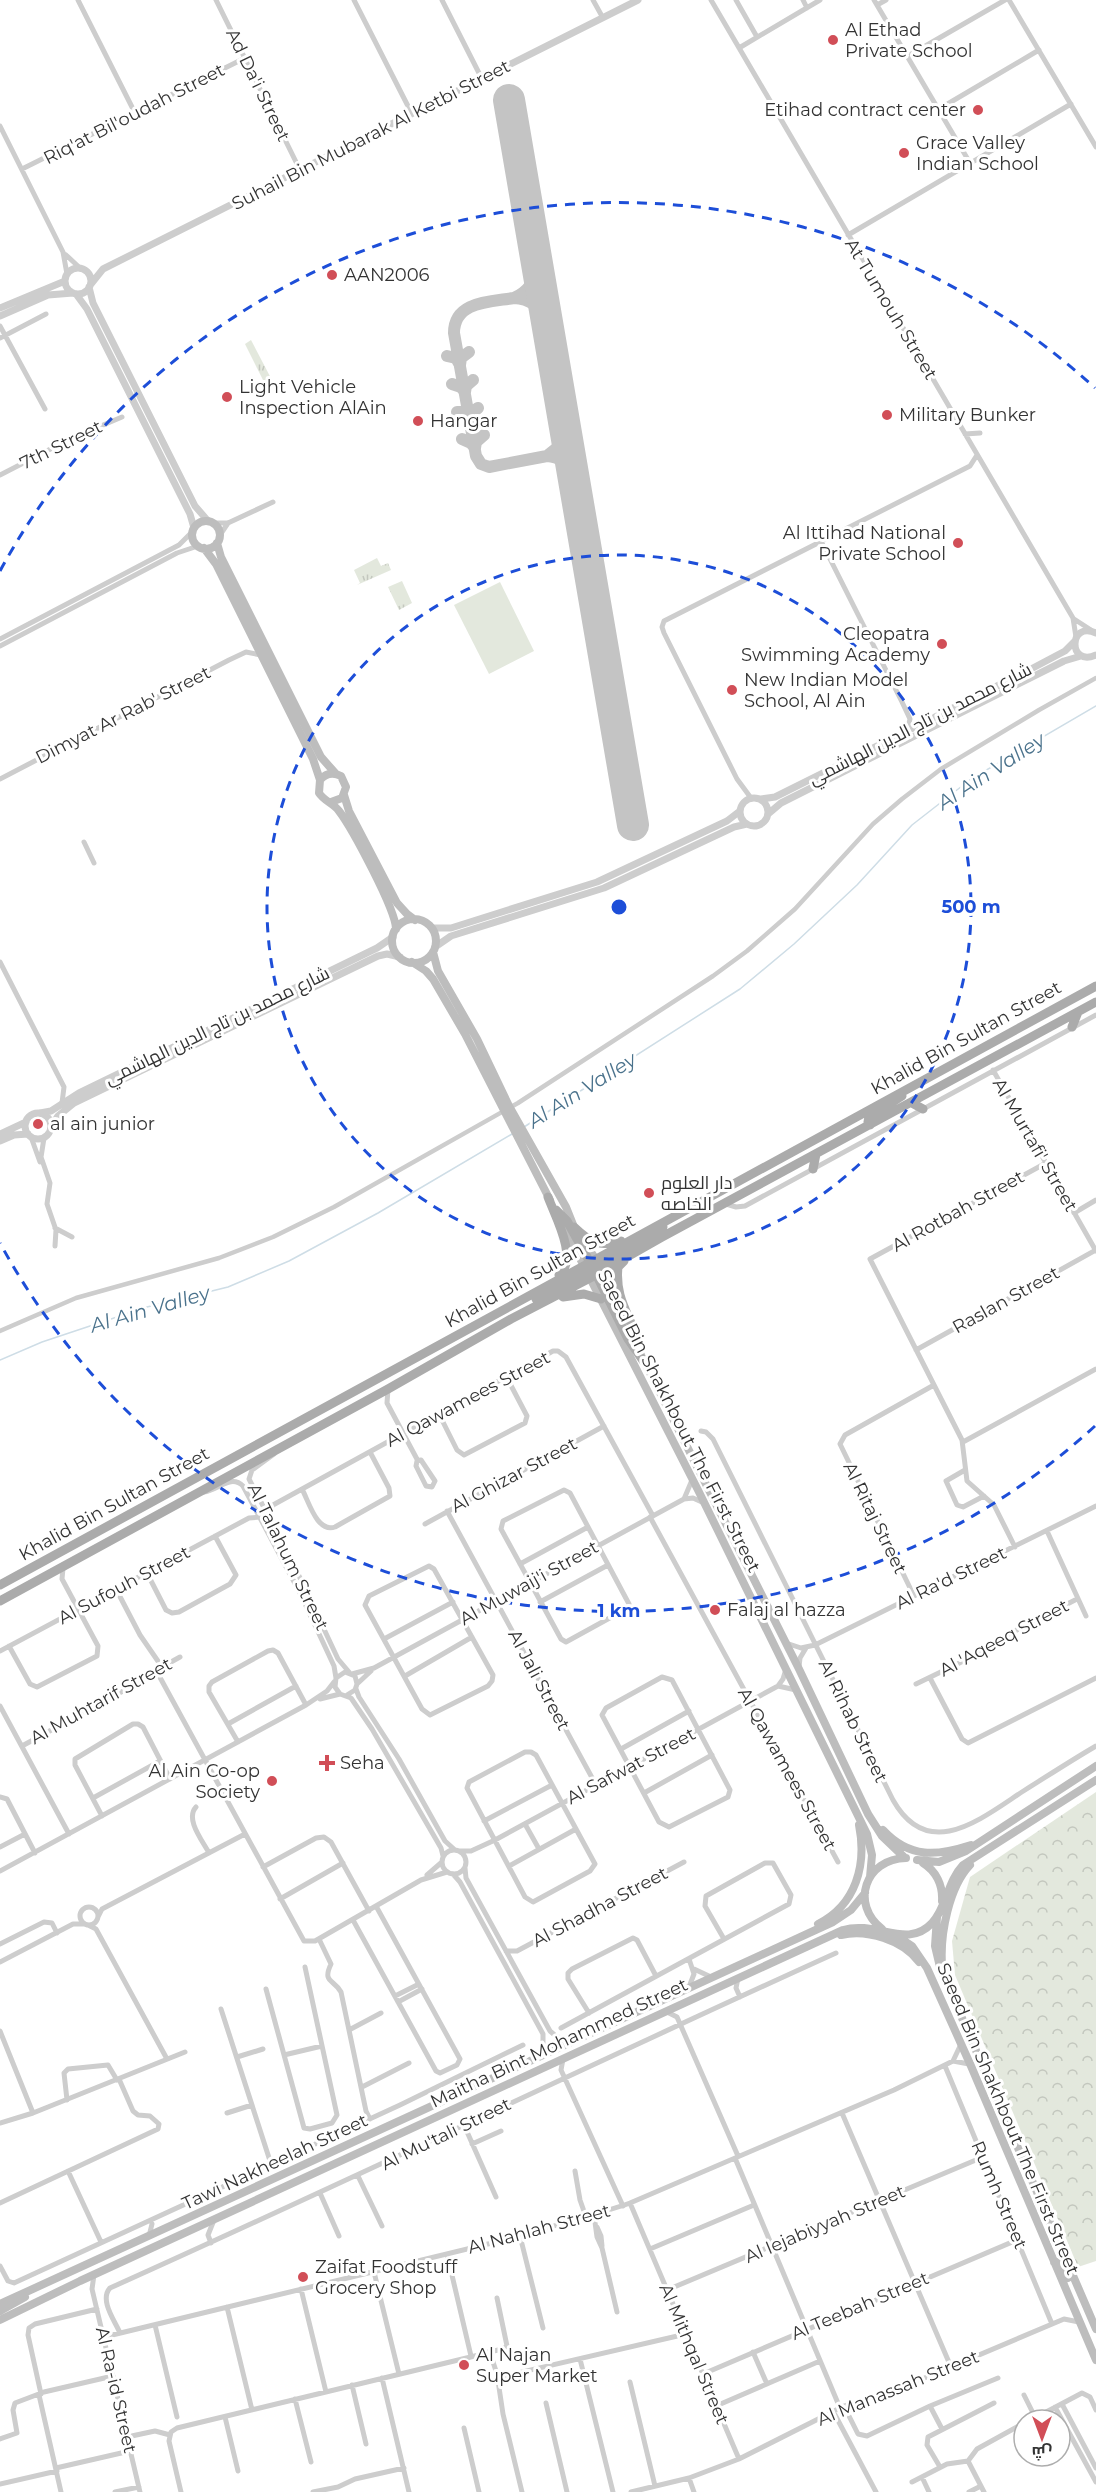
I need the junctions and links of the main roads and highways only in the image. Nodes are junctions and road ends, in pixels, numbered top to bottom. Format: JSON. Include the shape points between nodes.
{"nodes":[{"id":1,"x":219,"y":539,"type":"junction"},
{"id":2,"x":201,"y":547,"type":"junction"},
{"id":3,"x":336,"y":774,"type":"junction"},
{"id":4,"x":320,"y":780,"type":"junction"},
{"id":5,"x":344,"y":795,"type":"junction"},
{"id":6,"x":331,"y":802,"type":"junction"},
{"id":7,"x":416,"y":920,"type":"junction"},
{"id":8,"x":394,"y":933,"type":"junction"},
{"id":9,"x":434,"y":949,"type":"junction"},
{"id":10,"x":412,"y":962,"type":"junction"},
{"id":11,"x":1096,"y":986,"type":"edge"},
{"id":12,"x":1096,"y":1002,"type":"edge"},
{"id":13,"x":1078,"y":1012,"type":"junction"},
{"id":14,"x":1072,"y":1028,"type":"road end"},
{"id":15,"x":906,"y":1089,"type":"junction"},
{"id":16,"x":912,"y":1103,"type":"junction"},
{"id":17,"x":506,"y":1108,"type":"junction"},
{"id":18,"x":924,"y":1109,"type":"road end"},
{"id":19,"x":870,"y":1125,"type":"junction"},
{"id":20,"x":816,"y":1155,"type":"junction"},
{"id":21,"x":538,"y":1166,"type":"junction"},
{"id":22,"x":813,"y":1169,"type":"road end"},
{"id":23,"x":548,"y":1197,"type":"junction"},
{"id":24,"x":556,"y":1210,"type":"joint"},
{"id":25,"x":668,"y":1220,"type":"junction"},
{"id":26,"x":574,"y":1227,"type":"junction"},
{"id":27,"x":635,"y":1237,"type":"junction"},
{"id":28,"x":662,"y":1237,"type":"junction"},
{"id":29,"x":593,"y":1268,"type":"junction"},
{"id":30,"x":546,"y":1286,"type":"junction"},
{"id":31,"x":601,"y":1299,"type":"junction"},
{"id":32,"x":511,"y":1319,"type":"junction"},
{"id":33,"x":642,"y":1358,"type":"junction"},
{"id":34,"x":325,"y":1408,"type":"junction"},
{"id":35,"x":287,"y":1444,"type":"junction"},
{"id":36,"x":182,"y":1486,"type":"junction"},
{"id":37,"x":150,"y":1519,"type":"junction"},
{"id":38,"x":0,"y":1585,"type":"edge"},
{"id":39,"x":0,"y":1601,"type":"edge"},
{"id":40,"x":1096,"y":1766,"type":"edge"},
{"id":41,"x":1096,"y":1780,"type":"edge"},
{"id":42,"x":868,"y":1814,"type":"junction"},
{"id":43,"x":857,"y":1818,"type":"junction"},
{"id":44,"x":982,"y":1841,"type":"junction"},
{"id":45,"x":986,"y":1850,"type":"junction"},
{"id":46,"x":905,"y":1858,"type":"junction"},
{"id":47,"x":917,"y":1860,"type":"junction"},
{"id":48,"x":870,"y":1877,"type":"junction"},
{"id":49,"x":865,"y":1893,"type":"junction"},
{"id":50,"x":942,"y":1905,"type":"junction"},
{"id":51,"x":937,"y":1917,"type":"junction"},
{"id":52,"x":884,"y":1930,"type":"junction"},
{"id":53,"x":893,"y":1934,"type":"junction"},
{"id":54,"x":795,"y":1940,"type":"junction"},
{"id":55,"x":806,"y":1947,"type":"junction"},
{"id":56,"x":944,"y":1975,"type":"junction"},
{"id":57,"x":932,"y":1980,"type":"junction"},
{"id":58,"x":1054,"y":2262,"type":"junction"},
{"id":59,"x":30,"y":2292,"type":"junction"},
{"id":60,"x":1083,"y":2298,"type":"junction"},
{"id":61,"x":0,"y":2304,"type":"edge"},
{"id":62,"x":0,"y":2311,"type":"edge"},
{"id":63,"x":0,"y":2320,"type":"edge"},
{"id":64,"x":1096,"y":2329,"type":"edge"},
{"id":65,"x":1096,"y":2360,"type":"edge"}],
"edges":[{"from":1,"to":2,"type":"main road","via":[[212,548]]},
{"from":1,"to":2,"type":"main road","via":[[218,527],[202,522],[194,530],[194,541]]},
{"from":1,"to":3,"type":"main road","via":[[223,561],[321,757]]},
{"from":2,"to":4,"type":"main road","via":[[216,564]]},
{"from":3,"to":4,"type":"main road"},
{"from":3,"to":5,"type":"main road","via":[[346,783]]},
{"from":4,"to":6,"type":"main road","via":[[319,793]]},
{"from":5,"to":6,"type":"main road"},
{"from":5,"to":7,"type":"main road","via":[[397,903]]},
{"from":6,"to":8,"type":"main road","via":[[343,816],[390,906]]},
{"from":7,"to":8,"type":"main road","via":[[402,923]]},
{"from":7,"to":9,"type":"main road","via":[[432,928]]},
{"from":8,"to":10,"type":"main road","via":[[394,950]]},
{"from":9,"to":10,"type":"main road","via":[[424,960]]},
{"from":9,"to":17,"type":"main road","name":"Saeed Bin Shakhbout The First Street","via":[[438,971],[477,1039]]},
{"from":10,"to":17,"type":"main road","name":"Saeed Bin Shakhbout The First Street","via":[[433,979]]},
{"from":11,"to":15,"type":"main road","name":"Khalid Bin Sultan Street"},
{"from":12,"to":13,"type":"main road","name":"Khalid Bin Sultan Street"},
{"from":13,"to":14,"type":"main road"},
{"from":13,"to":16,"type":"main road","name":"Khalid Bin Sultan Street"},
{"from":15,"to":19,"type":"main road","via":[[898,1100],[868,1119]]},
{"from":15,"to":25,"type":"main road","name":"Khalid Bin Sultan Street"},
{"from":16,"to":18,"type":"main road"},
{"from":16,"to":19,"type":"main road","name":"Khalid Bin Sultan Street"},
{"from":17,"to":21,"type":"main road","name":"Saeed Bin Shakhbout The First Street"},
{"from":19,"to":20,"type":"main road","name":"Khalid Bin Sultan Street"},
{"from":20,"to":22,"type":"main road"},
{"from":20,"to":28,"type":"main road","name":"Khalid Bin Sultan Street"},
{"from":21,"to":23,"type":"main road","name":"Saeed Bin Shakhbout The First Street"},
{"from":21,"to":26,"type":"main road","name":"Saeed Bin Shakhbout The First Street","via":[[566,1207]]},
{"from":23,"to":24,"type":"main road","name":"Saeed Bin Shakhbout The First Street"},
{"from":23,"to":30,"type":"main road","via":[[566,1239],[566,1266]]},
{"from":24,"to":29,"type":"main road","via":[[567,1221]]},
{"from":25,"to":27,"type":"main road","name":"Khalid Bin Sultan Street"},
{"from":25,"to":29,"type":"main road","via":[[654,1234]]},
{"from":26,"to":27,"type":"main road","via":[[596,1243]]},
{"from":26,"to":29,"type":"main road","name":"Saeed Bin Shakhbout The First Street"},
{"from":27,"to":29,"type":"main road","name":"Khalid Bin Sultan Street"},
{"from":28,"to":29,"type":"main road","name":"Khalid Bin Sultan Street"},
{"from":28,"to":33,"type":"main road","via":[[618,1267],[618,1295],[635,1331]]},
{"from":29,"to":30,"type":"main road","name":"Khalid Bin Sultan Street"},
{"from":29,"to":31,"type":"main road","name":"Saeed Bin Shakhbout The First Street"},
{"from":29,"to":32,"type":"main road","name":"Khalid Bin Sultan Street"},
{"from":29,"to":33,"type":"main road","via":[[628,1339]]},
{"from":30,"to":34,"type":"main road","name":"Khalid Bin Sultan Street"},
{"from":31,"to":32,"type":"main road","via":[[572,1294],[529,1315]]},
{"from":31,"to":43,"type":"main road","name":"Saeed Bin Shakhbout The First Street"},
{"from":32,"to":35,"type":"main road","name":"Khalid Bin Sultan Street"},
{"from":33,"to":42,"type":"main road","name":"Saeed Bin Shakhbout The First Street"},
{"from":34,"to":35,"type":"main road","via":[[330,1409],[329,1416],[296,1434]]},
{"from":34,"to":36,"type":"main road","name":"Khalid Bin Sultan Street"},
{"from":35,"to":37,"type":"main road","name":"Khalid Bin Sultan Street"},
{"from":36,"to":37,"type":"main road","via":[[148,1511]]},
{"from":36,"to":38,"type":"main road","name":"Khalid Bin Sultan Street"},
{"from":37,"to":39,"type":"main road","name":"Khalid Bin Sultan Street"},
{"from":40,"to":44,"type":"main road"},
{"from":41,"to":45,"type":"main road"},
{"from":42,"to":44,"type":"main road","via":[[893,1840],[919,1852],[941,1854]]},
{"from":42,"to":46,"type":"main road","name":"Saeed Bin Shakhbout The First Street","via":[[882,1836]]},
{"from":43,"to":48,"type":"main road","name":"Saeed Bin Shakhbout The First Street","via":[[872,1848]]},
{"from":43,"to":54,"type":"main road","via":[[862,1860],[849,1899],[834,1915]]},
{"from":44,"to":47,"type":"main road","via":[[946,1860]]},
{"from":45,"to":50,"type":"main road","via":[[959,1870]]},
{"from":45,"to":56,"type":"main road","via":[[964,1871],[956,1886],[942,1933]]},
{"from":46,"to":47,"type":"main road"},
{"from":46,"to":48,"type":"main road","via":[[884,1863]]},
{"from":47,"to":50,"type":"main road","via":[[935,1873]]},
{"from":48,"to":49,"type":"main road"},
{"from":49,"to":52,"type":"main road","via":[[869,1915]]},
{"from":49,"to":54,"type":"main road","name":"Maitha Bint Mohammed Street","via":[[841,1918]]},
{"from":50,"to":51,"type":"main road"},
{"from":51,"to":53,"type":"main road","via":[[918,1933]]},
{"from":51,"to":56,"type":"main road","name":"Saeed Bin Shakhbout The First Street","via":[[935,1946]]},
{"from":52,"to":53,"type":"main road","name":"Maitha Bint Mohammed Street"},
{"from":52,"to":55,"type":"main road","name":"Maitha Bint Mohammed Street","via":[[851,1927]]},
{"from":53,"to":57,"type":"main road","name":"Saeed Bin Shakhbout The First Street","via":[[919,1954]]},
{"from":54,"to":59,"type":"main road","name":"Maitha Bint Mohammed Street"},
{"from":55,"to":57,"type":"main road","via":[[849,1933],[875,1935],[909,1952]]},
{"from":55,"to":63,"type":"main road","name":"Maitha Bint Mohammed Street"},
{"from":56,"to":60,"type":"main road","name":"Saeed Bin Shakhbout The First Street"},
{"from":57,"to":58,"type":"main road","name":"Saeed Bin Shakhbout The First Street"},
{"from":58,"to":60,"type":"main road","via":[[1062,2262],[1074,2290]]},
{"from":58,"to":65,"type":"main road","name":"Saeed Bin Shakhbout The First Street"},
{"from":59,"to":61,"type":"main road","name":"Maitha Bint Mohammed Street"},
{"from":59,"to":62,"type":"main road"},
{"from":60,"to":64,"type":"main road","name":"Saeed Bin Shakhbout The First Street"}]}
